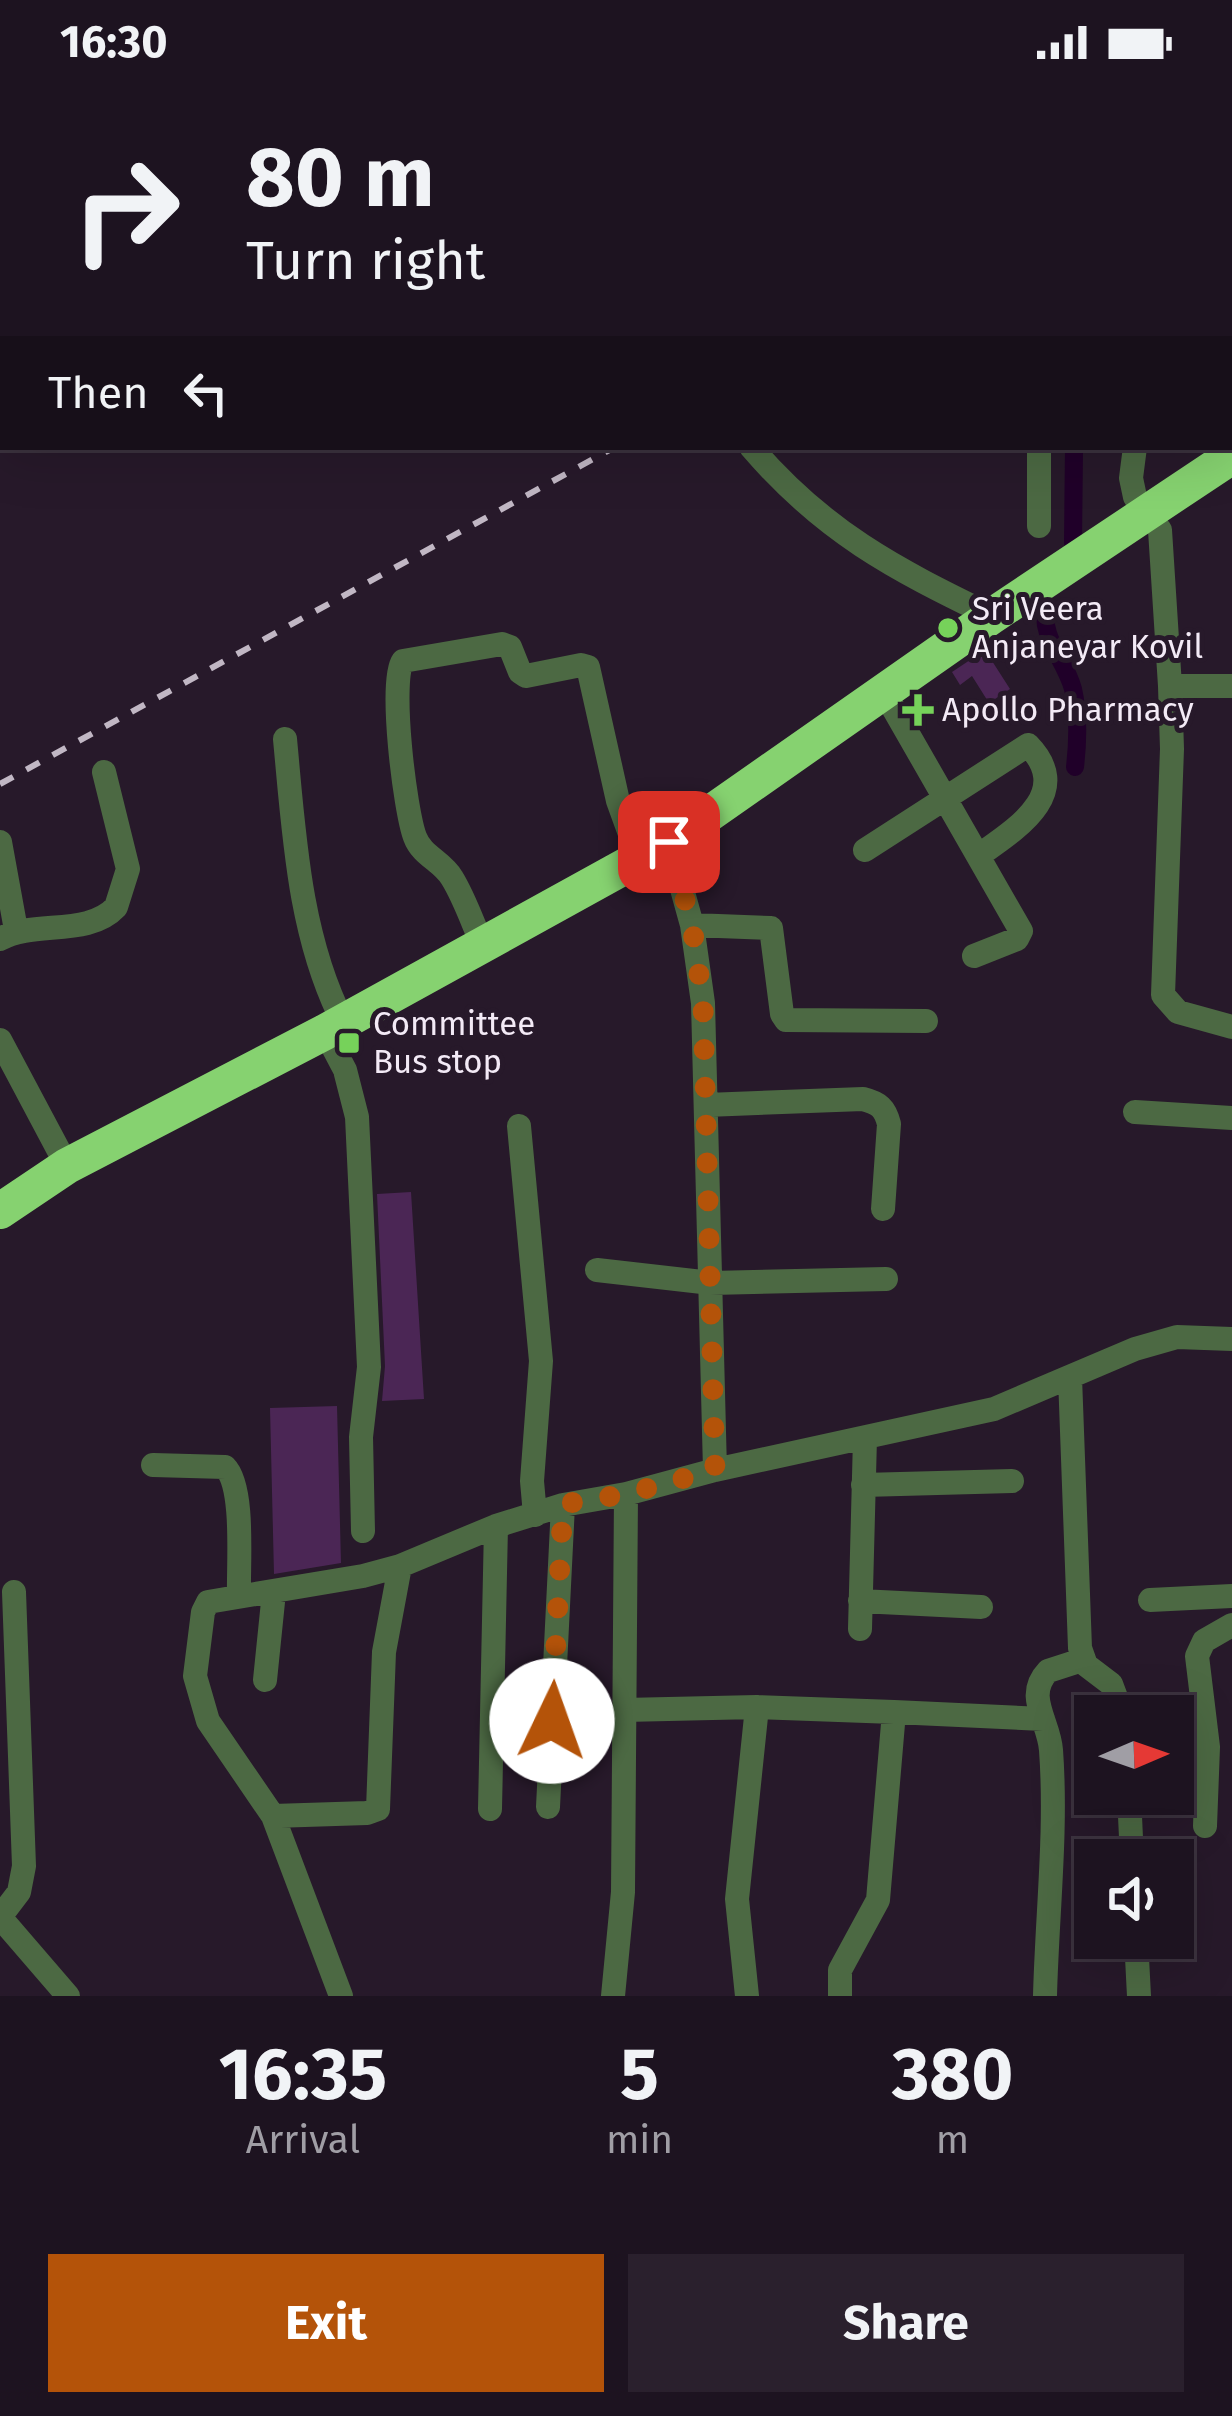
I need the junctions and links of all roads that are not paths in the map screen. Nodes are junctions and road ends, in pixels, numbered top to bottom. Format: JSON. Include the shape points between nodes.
{"nodes":[{"id":1,"x":754,"y":450,"type":"edge"},
{"id":2,"x":1039,"y":450,"type":"edge"},
{"id":3,"x":1136,"y":450,"type":"edge"},
{"id":4,"x":1232,"y":456,"type":"edge"},
{"id":5,"x":1145,"y":511,"type":"junction"},
{"id":6,"x":1039,"y":526,"type":"dead end"},
{"id":7,"x":992,"y":616,"type":"junction"},
{"id":8,"x":1170,"y":686,"type":"junction"},
{"id":9,"x":1232,"y":686,"type":"edge"},
{"id":10,"x":884,"y":692,"type":"junction"},
{"id":11,"x":285,"y":739,"type":"dead end"},
{"id":12,"x":104,"y":772,"type":"dead end"},
{"id":13,"x":947,"y":796,"type":"junction"},
{"id":14,"x":0,"y":842,"type":"edge"},
{"id":15,"x":865,"y":850,"type":"dead end"},
{"id":16,"x":654,"y":851,"type":"junction"},
{"id":17,"x":978,"y":856,"type":"junction"},
{"id":18,"x":692,"y":925,"type":"junction"},
{"id":19,"x":8,"y":934,"type":"edge"},
{"id":20,"x":483,"y":946,"type":"junction"},
{"id":21,"x":974,"y":956,"type":"dead end"},
{"id":22,"x":926,"y":1021,"type":"dead end"},
{"id":23,"x":334,"y":1027,"type":"junction"},
{"id":24,"x":1232,"y":1027,"type":"edge"},
{"id":25,"x":4,"y":1058,"type":"edge"},
{"id":26,"x":706,"y":1105,"type":"junction"},
{"id":27,"x":1135,"y":1112,"type":"dead end"},
{"id":28,"x":1232,"y":1118,"type":"edge"},
{"id":29,"x":519,"y":1126,"type":"dead end"},
{"id":30,"x":67,"y":1166,"type":"junction"},
{"id":31,"x":883,"y":1209,"type":"dead end"},
{"id":32,"x":0,"y":1211,"type":"edge"},
{"id":33,"x":597,"y":1270,"type":"dead end"},
{"id":34,"x":886,"y":1279,"type":"dead end"},
{"id":35,"x":711,"y":1283,"type":"junction"},
{"id":36,"x":1232,"y":1339,"type":"edge"},
{"id":37,"x":1070,"y":1377,"type":"junction"},
{"id":38,"x":865,"y":1438,"type":"junction"},
{"id":39,"x":153,"y":1465,"type":"dead end"},
{"id":40,"x":715,"y":1470,"type":"junction"},
{"id":41,"x":1012,"y":1481,"type":"dead end"},
{"id":42,"x":863,"y":1485,"type":"junction"},
{"id":43,"x":626,"y":1494,"type":"junction"},
{"id":44,"x":563,"y":1504,"type":"junction"},
{"id":45,"x":535,"y":1515,"type":"junction"},
{"id":46,"x":496,"y":1526,"type":"junction"},
{"id":47,"x":363,"y":1531,"type":"dead end"},
{"id":48,"x":400,"y":1566,"type":"junction"},
{"id":49,"x":14,"y":1592,"type":"dead end"},
{"id":50,"x":274,"y":1592,"type":"junction"},
{"id":51,"x":238,"y":1596,"type":"junction"},
{"id":52,"x":1232,"y":1596,"type":"edge"},
{"id":53,"x":1150,"y":1600,"type":"dead end"},
{"id":54,"x":860,"y":1601,"type":"junction"},
{"id":55,"x":981,"y":1606,"type":"dead end"},
{"id":56,"x":1232,"y":1625,"type":"edge"},
{"id":57,"x":860,"y":1629,"type":"dead end"},
{"id":58,"x":1082,"y":1660,"type":"junction"},
{"id":59,"x":265,"y":1679,"type":"dead end"},
{"id":60,"x":1115,"y":1695,"type":"edge"},
{"id":61,"x":758,"y":1706,"type":"junction"},
{"id":62,"x":624,"y":1710,"type":"junction"},
{"id":63,"x":894,"y":1712,"type":"junction"},
{"id":64,"x":1043,"y":1719,"type":"junction"},
{"id":65,"x":548,"y":1807,"type":"dead end"},
{"id":66,"x":490,"y":1809,"type":"dead end"},
{"id":67,"x":273,"y":1816,"type":"junction"},
{"id":68,"x":1205,"y":1826,"type":"dead end"},
{"id":69,"x":0,"y":1917,"type":"edge"},
{"id":70,"x":1137,"y":1959,"type":"edge"},
{"id":71,"x":833,"y":1991,"type":"edge"},
{"id":72,"x":68,"y":1996,"type":"edge"},
{"id":73,"x":341,"y":1996,"type":"edge"},
{"id":74,"x":613,"y":1996,"type":"edge"},
{"id":75,"x":747,"y":1996,"type":"edge"},
{"id":76,"x":1045,"y":1996,"type":"edge"},
{"id":77,"x":1139,"y":1996,"type":"edge"}],
"edges":[{"from":1,"to":7,"type":"street","via":[[842,535]]},
{"from":2,"to":6,"type":"street"},
{"from":3,"to":5,"type":"street","via":[[1132,478]]},
{"from":4,"to":5,"type":"highway"},
{"from":5,"to":7,"type":"highway"},
{"from":5,"to":8,"type":"street","via":[[1160,530]]},
{"from":7,"to":10,"type":"highway"},
{"from":8,"to":9,"type":"street"},
{"from":8,"to":24,"type":"street","via":[[1163,995],[1178,1012]]},
{"from":10,"to":13,"type":"street"},
{"from":10,"to":16,"type":"highway"},
{"from":11,"to":23,"type":"street","via":[[296,860]]},
{"from":12,"to":19,"type":"street","via":[[128,869],[116,907],[94,921]]},
{"from":13,"to":15,"type":"street"},
{"from":13,"to":17,"type":"street"},
{"from":13,"to":17,"type":"street","via":[[1023,746],[1033,748],[1046,772],[1035,808]]},
{"from":14,"to":19,"type":"street"},
{"from":16,"to":18,"type":"street"},
{"from":16,"to":20,"type":"highway"},
{"from":16,"to":20,"type":"street","via":[[618,801],[586,665],[526,676],[502,644],[403,661],[396,671],[398,735],[414,835],[452,878]]},
{"from":17,"to":21,"type":"street","via":[[1022,933]]},
{"from":18,"to":22,"type":"street","via":[[771,928],[786,1020]]},
{"from":18,"to":26,"type":"street"},
{"from":20,"to":23,"type":"highway"},
{"from":23,"to":30,"type":"highway"},
{"from":23,"to":47,"type":"street","via":[[358,1139],[369,1367]]},
{"from":25,"to":30,"type":"street"},
{"from":26,"to":31,"type":"street","via":[[876,1102],[890,1124]]},
{"from":26,"to":35,"type":"street"},
{"from":27,"to":28,"type":"street"},
{"from":29,"to":45,"type":"street","via":[[541,1361]]},
{"from":30,"to":32,"type":"highway"},
{"from":33,"to":35,"type":"street"},
{"from":34,"to":35,"type":"street"},
{"from":35,"to":40,"type":"street"},
{"from":36,"to":37,"type":"street","via":[[1177,1337]]},
{"from":37,"to":38,"type":"street","via":[[994,1409]]},
{"from":37,"to":58,"type":"street"},
{"from":38,"to":40,"type":"street"},
{"from":38,"to":42,"type":"street"},
{"from":39,"to":51,"type":"street","via":[[231,1472]]},
{"from":40,"to":43,"type":"street"},
{"from":41,"to":42,"type":"street"},
{"from":42,"to":54,"type":"street"},
{"from":43,"to":44,"type":"street"},
{"from":43,"to":62,"type":"street"},
{"from":44,"to":45,"type":"street"},
{"from":44,"to":65,"type":"street"},
{"from":45,"to":46,"type":"street"},
{"from":46,"to":48,"type":"street"},
{"from":46,"to":66,"type":"street"},
{"from":48,"to":50,"type":"street"},
{"from":48,"to":67,"type":"street","via":[[384,1652],[378,1808]]},
{"from":49,"to":69,"type":"street","via":[[24,1866],[19,1892]]},
{"from":50,"to":51,"type":"street"},
{"from":50,"to":59,"type":"street"},
{"from":51,"to":67,"type":"street","via":[[208,1602],[195,1676],[208,1720]]},
{"from":52,"to":53,"type":"street"},
{"from":54,"to":55,"type":"street"},
{"from":54,"to":57,"type":"street"},
{"from":56,"to":68,"type":"street","via":[[1204,1641],[1197,1656],[1208,1747]]},
{"from":58,"to":60,"type":"street"},
{"from":58,"to":64,"type":"street","via":[[1040,1678]]},
{"from":61,"to":62,"type":"street"},
{"from":61,"to":63,"type":"street"},
{"from":61,"to":75,"type":"street","via":[[737,1899]]},
{"from":62,"to":74,"type":"street"},
{"from":63,"to":64,"type":"street"},
{"from":63,"to":71,"type":"street","via":[[878,1900]]},
{"from":64,"to":76,"type":"street","via":[[1051,1752]]},
{"from":67,"to":73,"type":"street"},
{"from":69,"to":72,"type":"street"},
{"from":70,"to":77,"type":"street"}]}
